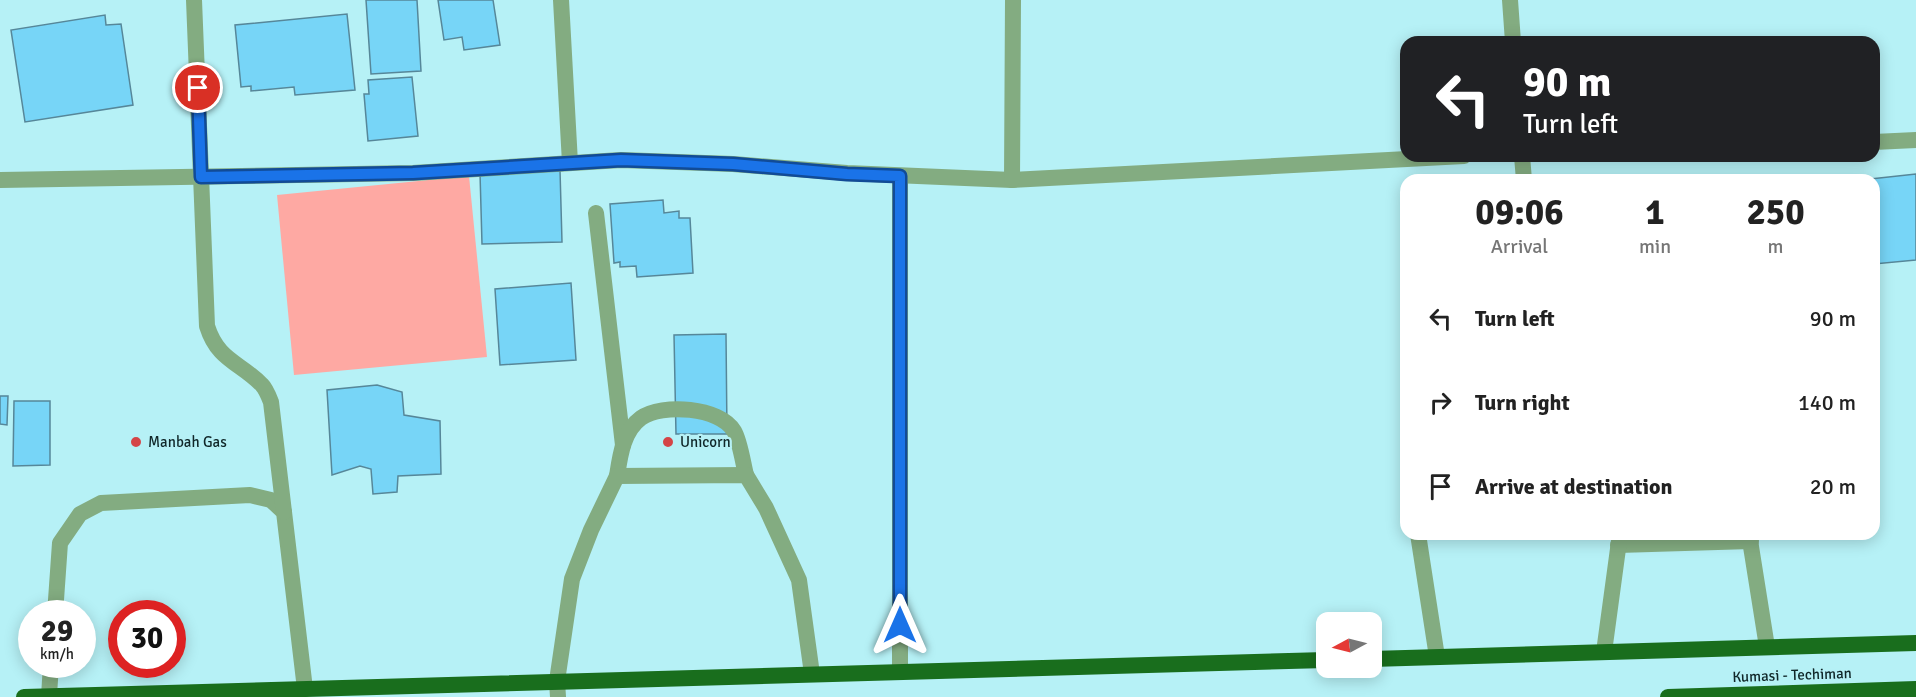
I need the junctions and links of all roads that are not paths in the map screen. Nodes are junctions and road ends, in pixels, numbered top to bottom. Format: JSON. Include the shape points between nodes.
{"nodes":[{"id":1,"x":194,"y":0,"type":"edge"},
{"id":2,"x":561,"y":0,"type":"edge"},
{"id":3,"x":1013,"y":0,"type":"edge"},
{"id":4,"x":1510,"y":0,"type":"edge"},
{"id":5,"x":1513,"y":36,"type":"edge"},
{"id":6,"x":1916,"y":140,"type":"edge"},
{"id":7,"x":1880,"y":142,"type":"edge"},
{"id":8,"x":1400,"y":159,"type":"edge"},
{"id":9,"x":570,"y":163,"type":"junction"},
{"id":10,"x":900,"y":176,"type":"junction"},
{"id":11,"x":201,"y":177,"type":"junction"},
{"id":12,"x":0,"y":180,"type":"edge"},
{"id":13,"x":1012,"y":180,"type":"junction"},
{"id":14,"x":596,"y":213,"type":"dead end"},
{"id":15,"x":623,"y":445,"type":"junction"},
{"id":16,"x":746,"y":475,"type":"junction"},
{"id":17,"x":616,"y":476,"type":"junction"},
{"id":18,"x":284,"y":512,"type":"junction"},
{"id":19,"x":1419,"y":540,"type":"edge"},
{"id":20,"x":1619,"y":540,"type":"edge"},
{"id":21,"x":1750,"y":540,"type":"edge"},
{"id":22,"x":56,"y":600,"type":"edge"},
{"id":23,"x":1916,"y":643,"type":"edge"},
{"id":24,"x":1767,"y":647,"type":"junction"},
{"id":25,"x":1604,"y":652,"type":"junction"},
{"id":26,"x":1437,"y":657,"type":"junction"},
{"id":27,"x":1382,"y":658,"type":"edge"},
{"id":28,"x":1316,"y":660,"type":"edge"},
{"id":29,"x":900,"y":672,"type":"junction"},
{"id":30,"x":812,"y":674,"type":"junction"},
{"id":31,"x":50,"y":678,"type":"edge"},
{"id":32,"x":305,"y":689,"type":"junction"},
{"id":33,"x":558,"y":689,"type":"edge"},
{"id":34,"x":1916,"y":689,"type":"edge"},
{"id":35,"x":49,"y":696,"type":"edge"},
{"id":36,"x":24,"y":697,"type":"edge"},
{"id":37,"x":1668,"y":697,"type":"edge"}],
"edges":[{"from":1,"to":11,"type":"street"},
{"from":2,"to":9,"type":"street"},
{"from":3,"to":13,"type":"street"},
{"from":4,"to":5,"type":"street"},
{"from":6,"to":7,"type":"street"},
{"from":8,"to":13,"type":"street"},
{"from":9,"to":10,"type":"street","via":[[699,163]]},
{"from":9,"to":11,"type":"street","via":[[413,173]]},
{"from":10,"to":13,"type":"street"},
{"from":10,"to":29,"type":"street"},
{"from":11,"to":12,"type":"street"},
{"from":11,"to":18,"type":"street","via":[[207,326],[219,351],[263,386],[271,402]]},
{"from":14,"to":15,"type":"street"},
{"from":15,"to":16,"type":"street","via":[[640,418],[657,410],[703,411],[724,420],[734,431]]},
{"from":15,"to":17,"type":"street"},
{"from":16,"to":17,"type":"street"},
{"from":16,"to":30,"type":"street","via":[[799,580]]},
{"from":17,"to":33,"type":"street","via":[[572,579]]},
{"from":18,"to":22,"type":"street","via":[[271,500],[250,495],[101,503],[80,514],[60,543]]},
{"from":18,"to":32,"type":"street"},
{"from":19,"to":26,"type":"street"},
{"from":20,"to":25,"type":"street"},
{"from":21,"to":24,"type":"street"},
{"from":23,"to":24,"type":"highway"},
{"from":24,"to":25,"type":"highway"},
{"from":25,"to":26,"type":"highway"},
{"from":26,"to":27,"type":"highway"},
{"from":28,"to":29,"type":"highway"},
{"from":29,"to":30,"type":"highway"},
{"from":30,"to":33,"type":"highway"},
{"from":31,"to":35,"type":"street"},
{"from":32,"to":33,"type":"highway"},
{"from":32,"to":35,"type":"highway"},
{"from":34,"to":37,"type":"highway","name":"Kumasi - Techiman"},
{"from":35,"to":36,"type":"highway"}]}
